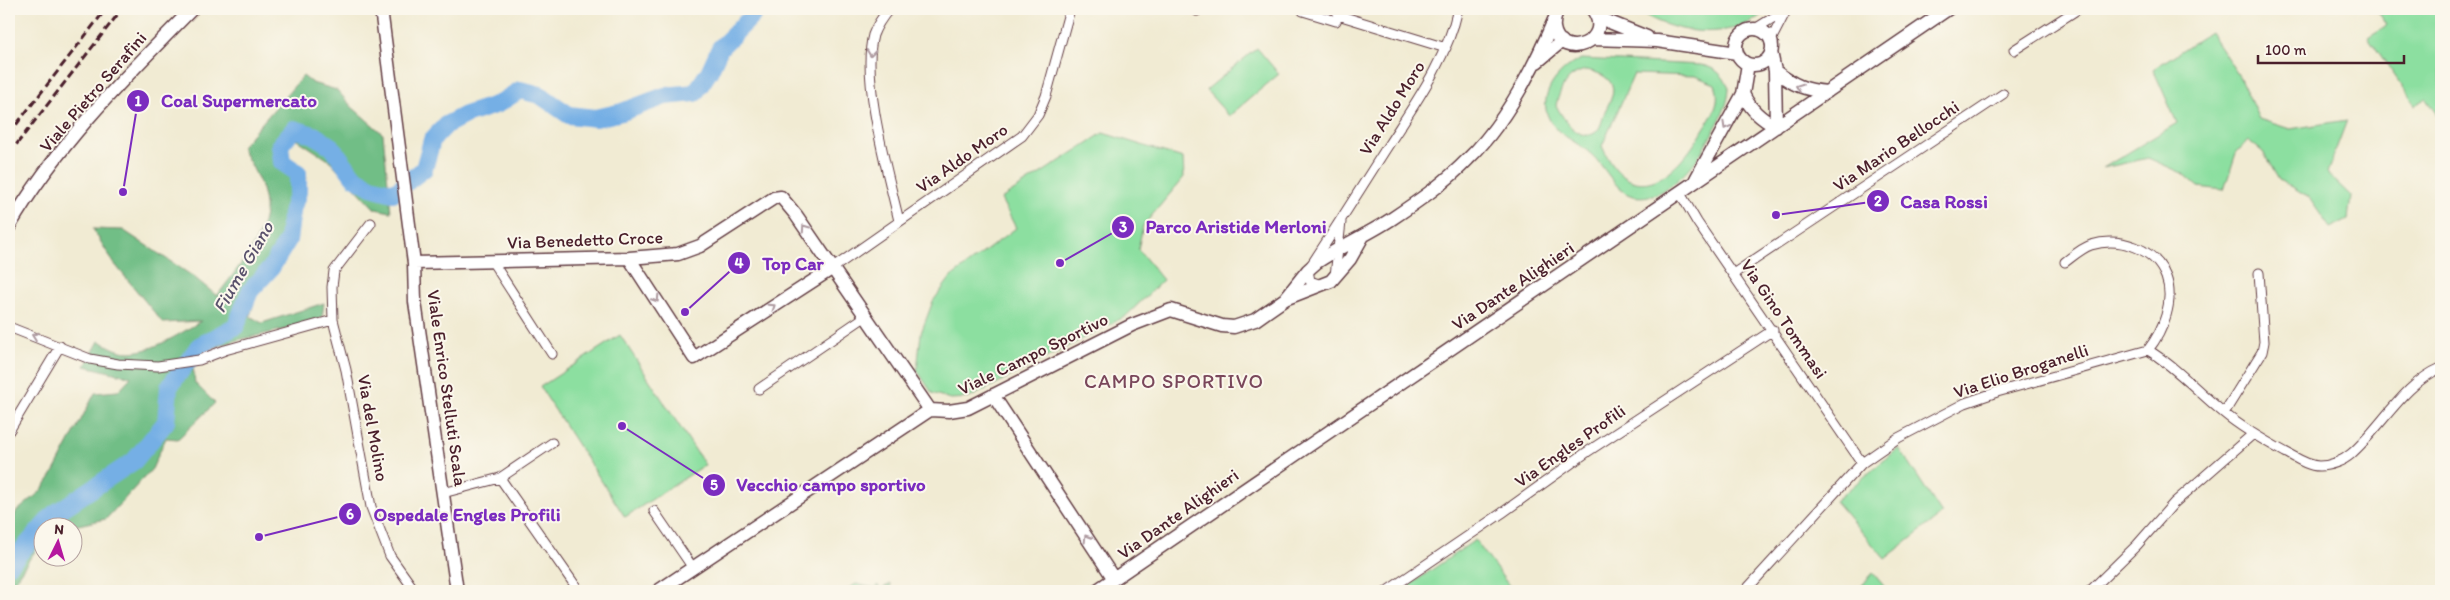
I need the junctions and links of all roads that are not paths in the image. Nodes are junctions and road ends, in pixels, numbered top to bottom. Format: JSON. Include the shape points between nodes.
{"nodes":[{"id":1,"x":192,"y":9,"type":"edge"},
{"id":2,"x":381,"y":9,"type":"edge"},
{"id":3,"x":889,"y":9,"type":"edge"},
{"id":4,"x":1070,"y":9,"type":"edge"},
{"id":5,"x":1303,"y":9,"type":"edge"},
{"id":6,"x":1458,"y":9,"type":"edge"},
{"id":7,"x":1787,"y":9,"type":"edge"},
{"id":8,"x":1948,"y":9,"type":"edge"},
{"id":9,"x":2078,"y":9,"type":"edge"},
{"id":10,"x":1339,"y":12,"type":"edge"},
{"id":11,"x":1557,"y":12,"type":"edge"},
{"id":12,"x":1594,"y":13,"type":"edge"},
{"id":13,"x":1755,"y":29,"type":"junction"},
{"id":14,"x":1738,"y":38,"type":"junction"},
{"id":15,"x":1592,"y":39,"type":"junction"},
{"id":16,"x":1562,"y":41,"type":"junction"},
{"id":17,"x":1657,"y":41,"type":"junction"},
{"id":18,"x":1771,"y":46,"type":"junction"},
{"id":19,"x":1446,"y":48,"type":"junction"},
{"id":20,"x":1703,"y":48,"type":"junction"},
{"id":21,"x":2014,"y":50,"type":"dead end"},
{"id":22,"x":1737,"y":53,"type":"junction"},
{"id":23,"x":1535,"y":63,"type":"junction"},
{"id":24,"x":1748,"y":64,"type":"junction"},
{"id":25,"x":1775,"y":71,"type":"junction"},
{"id":26,"x":1827,"y":92,"type":"junction"},
{"id":27,"x":1743,"y":94,"type":"junction"},
{"id":28,"x":2003,"y":94,"type":"dead end"},
{"id":29,"x":1776,"y":126,"type":"junction"},
{"id":30,"x":1694,"y":184,"type":"junction"},
{"id":31,"x":1680,"y":193,"type":"junction"},
{"id":32,"x":1341,"y":219,"type":"junction"},
{"id":33,"x":899,"y":222,"type":"junction"},
{"id":34,"x":371,"y":223,"type":"dead end"},
{"id":35,"x":9,"y":227,"type":"edge"},
{"id":36,"x":1363,"y":236,"type":"junction"},
{"id":37,"x":1338,"y":250,"type":"junction"},
{"id":38,"x":630,"y":258,"type":"junction"},
{"id":39,"x":492,"y":261,"type":"junction"},
{"id":40,"x":2065,"y":262,"type":"dead end"},
{"id":41,"x":414,"y":263,"type":"junction"},
{"id":42,"x":833,"y":268,"type":"junction"},
{"id":43,"x":1308,"y":270,"type":"junction"},
{"id":44,"x":1733,"y":274,"type":"junction"},
{"id":45,"x":2259,"y":274,"type":"dead end"},
{"id":46,"x":1335,"y":276,"type":"junction"},
{"id":47,"x":1323,"y":285,"type":"junction"},
{"id":48,"x":1285,"y":299,"type":"junction"},
{"id":49,"x":866,"y":316,"type":"junction"},
{"id":50,"x":333,"y":320,"type":"junction"},
{"id":51,"x":9,"y":327,"type":"edge"},
{"id":52,"x":1773,"y":330,"type":"junction"},
{"id":53,"x":60,"y":346,"type":"junction"},
{"id":54,"x":2148,"y":350,"type":"junction"},
{"id":55,"x":552,"y":354,"type":"dead end"},
{"id":56,"x":2441,"y":368,"type":"edge"},
{"id":57,"x":759,"y":388,"type":"dead end"},
{"id":58,"x":993,"y":395,"type":"junction"},
{"id":59,"x":930,"y":410,"type":"junction"},
{"id":60,"x":2224,"y":413,"type":"junction"},
{"id":61,"x":9,"y":431,"type":"edge"},
{"id":62,"x":2253,"y":434,"type":"junction"},
{"id":63,"x":552,"y":444,"type":"dead end"},
{"id":64,"x":1862,"y":463,"type":"junction"},
{"id":65,"x":500,"y":478,"type":"junction"},
{"id":66,"x":443,"y":492,"type":"junction"},
{"id":67,"x":654,"y":512,"type":"dead end"},
{"id":68,"x":693,"y":568,"type":"junction"},
{"id":69,"x":1114,"y":579,"type":"junction"},
{"id":70,"x":414,"y":591,"type":"edge"},
{"id":71,"x":457,"y":591,"type":"edge"},
{"id":72,"x":579,"y":591,"type":"edge"},
{"id":73,"x":658,"y":591,"type":"edge"},
{"id":74,"x":1096,"y":591,"type":"edge"},
{"id":75,"x":1387,"y":591,"type":"edge"},
{"id":76,"x":1745,"y":591,"type":"edge"},
{"id":77,"x":2090,"y":591,"type":"edge"}],
"edges":[{"from":1,"to":35,"type":"street","name":"Viale Pietro Serafini","via":[[105,98],[62,150]]},
{"from":2,"to":41,"type":"street","name":"Viale Enrico Stelluti Scala"},
{"from":3,"to":33,"type":"street","one_way":true,"via":[[873,34],[870,66],[878,128]]},
{"from":4,"to":33,"type":"street","name":"Via Aldo Moro","via":[[1046,96],[1022,136]]},
{"from":5,"to":10,"type":"street","via":[[1336,21]]},
{"from":6,"to":19,"type":"street","name":"Via Aldo Moro"},
{"from":7,"to":13,"type":"street"},
{"from":7,"to":18,"type":"street"},
{"from":8,"to":26,"type":"street","name":"Via Dante Alighieri"},
{"from":9,"to":21,"type":"street"},
{"from":10,"to":19,"type":"street"},
{"from":11,"to":16,"type":"street","via":[[1555,33]]},
{"from":11,"to":23,"type":"street","name":"Viale Campo Sportivo"},
{"from":12,"to":15,"type":"street","via":[[1598,27]]},
{"from":12,"to":17,"type":"street"},
{"from":13,"to":14,"type":"street","via":[[1745,31]]},
{"from":13,"to":18,"type":"street","via":[[1764,32]]},
{"from":14,"to":20,"type":"street"},
{"from":14,"to":22,"type":"street"},
{"from":15,"to":16,"type":"street","via":[[1579,46]]},
{"from":15,"to":17,"type":"street"},
{"from":16,"to":23,"type":"street","name":"Viale Campo Sportivo"},
{"from":17,"to":20,"type":"street"},
{"from":18,"to":24,"type":"street","via":[[1769,58],[1760,64]]},
{"from":18,"to":25,"type":"street"},
{"from":19,"to":32,"type":"street","name":"Via Aldo Moro"},
{"from":20,"to":22,"type":"street"},
{"from":22,"to":24,"type":"street"},
{"from":23,"to":36,"type":"street","name":"Viale Campo Sportivo","via":[[1470,158],[1443,183]]},
{"from":24,"to":27,"type":"street"},
{"from":26,"to":25,"type":"street","one_way":true,"via":[[1806,90],[1791,84]]},
{"from":25,"to":29,"type":"street"},
{"from":26,"to":29,"type":"street","name":"Via Dante Alighieri"},
{"from":27,"to":29,"type":"street","via":[[1760,118]]},
{"from":27,"to":30,"type":"street","one_way":true},
{"from":28,"to":44,"type":"street","name":"Via Mario Bellocchi"},
{"from":29,"to":30,"type":"street","name":"Via Dante Alighieri"},
{"from":30,"to":31,"type":"street","name":"Via Dante Alighieri"},
{"from":31,"to":44,"type":"street","name":"Via Gino Tommasi"},
{"from":31,"to":69,"type":"street","name":"Via Dante Alighieri"},
{"from":32,"to":37,"type":"street","name":"Via Aldo Moro"},
{"from":32,"to":43,"type":"street","name":"Via Aldo Moro"},
{"from":33,"to":42,"type":"street","name":"Via Aldo Moro"},
{"from":34,"to":50,"type":"street","name":"Via del Molino","via":[[334,272]]},
{"from":36,"to":37,"type":"street","name":"Viale Campo Sportivo"},
{"from":36,"to":46,"type":"street","name":"Viale Campo Sportivo","via":[[1350,259]]},
{"from":37,"to":43,"type":"street","name":"Viale Campo Sportivo"},
{"from":37,"to":46,"type":"street"},
{"from":38,"to":39,"type":"street","name":"Via Benedetto Croce"},
{"from":42,"to":38,"type":"street","name":"Via Benedetto Croce","one_way":true,"via":[[784,200],[777,197],[700,246],[678,254]]},
{"from":38,"to":42,"type":"street","one_way":true,"via":[[694,358]]},
{"from":39,"to":41,"type":"street","name":"Via Benedetto Croce"},
{"from":39,"to":55,"type":"street"},
{"from":40,"to":54,"type":"street","via":[[2089,246],[2104,242],[2122,242],[2143,250],[2156,262],[2166,277],[2169,295],[2165,319]]},
{"from":41,"to":66,"type":"street","name":"Viale Enrico Stelluti Scala","via":[[415,302]]},
{"from":42,"to":49,"type":"street","name":"Via Benedetto Croce"},
{"from":43,"to":47,"type":"street","via":[[1310,281]]},
{"from":43,"to":48,"type":"street","name":"Viale Campo Sportivo"},
{"from":44,"to":52,"type":"street","name":"Via Gino Tommasi"},
{"from":45,"to":60,"type":"street","via":[[2262,352]]},
{"from":46,"to":47,"type":"street","name":"Viale Campo Sportivo"},
{"from":47,"to":48,"type":"street","name":"Viale Campo Sportivo"},
{"from":48,"to":58,"type":"street","name":"Viale Campo Sportivo","via":[[1256,320],[1234,327],[1214,325],[1172,310],[1132,325]]},
{"from":49,"to":57,"type":"street"},
{"from":49,"to":59,"type":"street","name":"Via Benedetto Croce"},
{"from":50,"to":53,"type":"street","via":[[199,360],[158,366],[90,359]]},
{"from":50,"to":70,"type":"street","name":"Via del Molino","via":[[346,370],[371,507],[390,556]]},
{"from":53,"to":51,"type":"street","one_way":true},
{"from":52,"to":64,"type":"street","name":"Via Gino Tommasi"},
{"from":52,"to":75,"type":"street","name":"Via Engles Profili","via":[[1587,452]]},
{"from":53,"to":61,"type":"street"},
{"from":54,"to":60,"type":"street","via":[[2163,359]]},
{"from":54,"to":64,"type":"street","name":"Via Elio Broganelli","via":[[1965,403],[1898,438]]},
{"from":56,"to":62,"type":"street","via":[[2416,384],[2350,455],[2334,463],[2319,466],[2304,462]]},
{"from":58,"to":59,"type":"street","name":"Viale Campo Sportivo","via":[[968,408]]},
{"from":69,"to":58,"type":"street","one_way":true},
{"from":59,"to":68,"type":"street"},
{"from":60,"to":62,"type":"street"},
{"from":62,"to":77,"type":"street","via":[[2174,502],[2137,545]]},
{"from":63,"to":65,"type":"street"},
{"from":64,"to":76,"type":"street","name":"Via Elio Broganelli"},
{"from":65,"to":66,"type":"street"},
{"from":65,"to":72,"type":"street"},
{"from":66,"to":71,"type":"street","name":"Viale Enrico Stelluti Scala"},
{"from":67,"to":68,"type":"street"},
{"from":68,"to":73,"type":"street"},
{"from":69,"to":74,"type":"street","name":"Via Dante Alighieri"}]}
